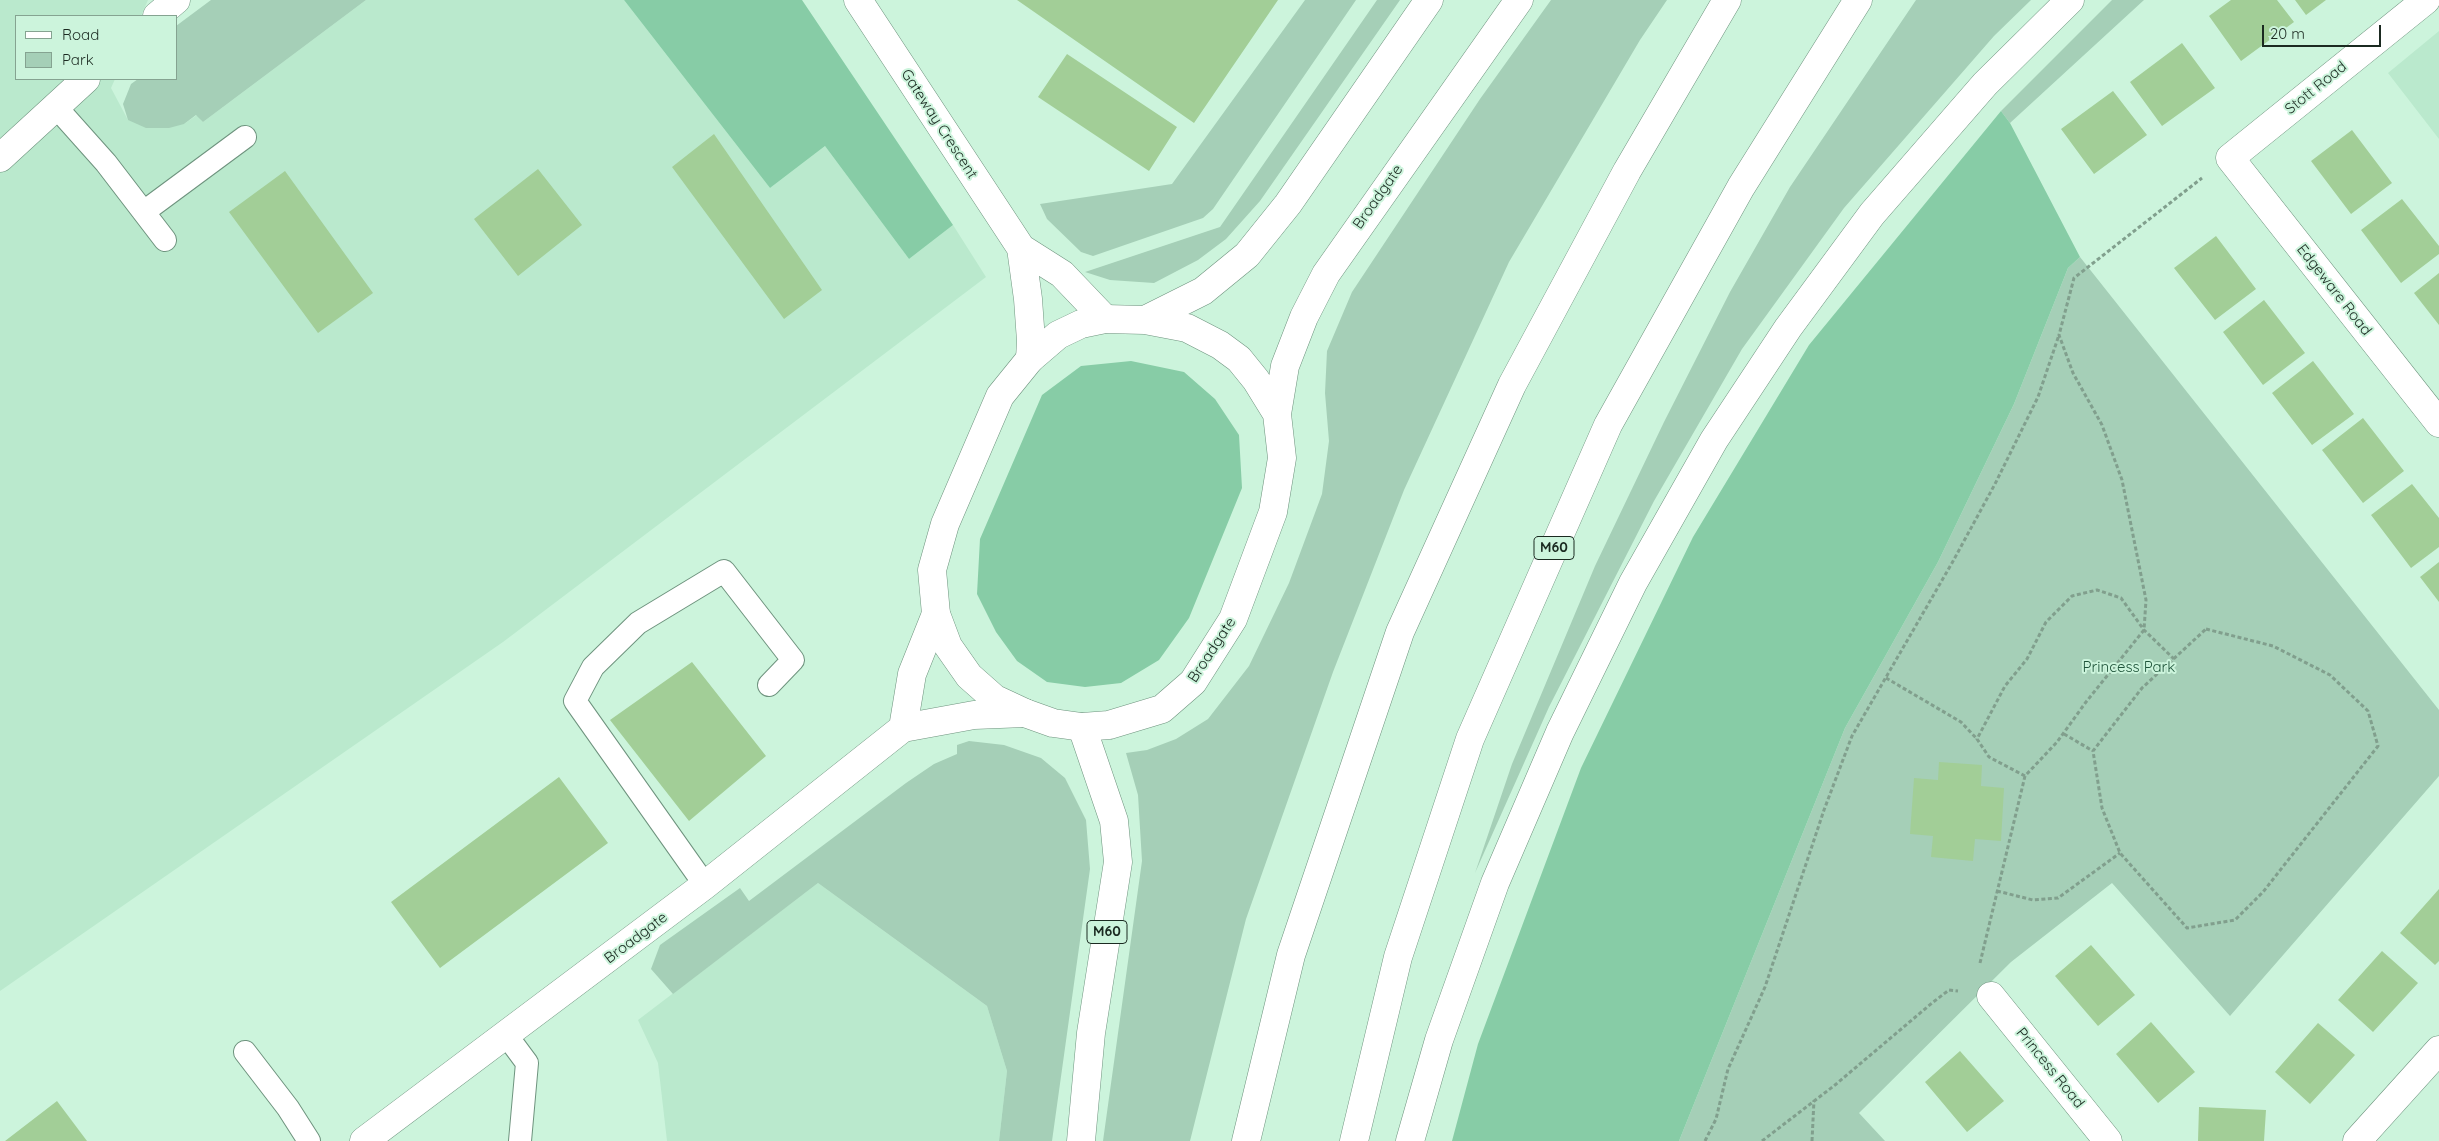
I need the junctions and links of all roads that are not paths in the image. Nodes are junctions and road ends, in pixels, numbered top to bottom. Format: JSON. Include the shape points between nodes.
{"nodes":[{"id":1,"x":176,"y":0,"type":"edge"},
{"id":2,"x":858,"y":0,"type":"edge"},
{"id":3,"x":1430,"y":0,"type":"edge"},
{"id":4,"x":1519,"y":0,"type":"edge"},
{"id":5,"x":1727,"y":0,"type":"edge"},
{"id":6,"x":1858,"y":0,"type":"edge"},
{"id":7,"x":2070,"y":0,"type":"edge"},
{"id":8,"x":2426,"y":0,"type":"edge"},
{"id":9,"x":158,"y":15,"type":"edge"},
{"id":10,"x":85,"y":80,"type":"edge"},
{"id":11,"x":56,"y":107,"type":"junction"},
{"id":12,"x":245,"y":137,"type":"dead end"},
{"id":13,"x":0,"y":158,"type":"edge"},
{"id":14,"x":2230,"y":158,"type":"joint"},
{"id":15,"x":145,"y":211,"type":"junction"},
{"id":16,"x":165,"y":240,"type":"dead end"},
{"id":17,"x":1021,"y":248,"type":"junction"},
{"id":18,"x":1104,"y":319,"type":"junction"},
{"id":19,"x":1144,"y":320,"type":"junction"},
{"id":20,"x":1030,"y":359,"type":"junction"},
{"id":21,"x":1277,"y":414,"type":"junction"},
{"id":22,"x":2439,"y":423,"type":"edge"},
{"id":23,"x":936,"y":614,"type":"junction"},
{"id":24,"x":770,"y":685,"type":"dead end"},
{"id":25,"x":1025,"y":713,"type":"junction"},
{"id":26,"x":1082,"y":727,"type":"junction"},
{"id":27,"x":903,"y":728,"type":"junction"},
{"id":28,"x":705,"y":885,"type":"junction"},
{"id":29,"x":1991,"y":996,"type":"road end"},
{"id":30,"x":507,"y":1036,"type":"junction"},
{"id":31,"x":2439,"y":1050,"type":"edge"},
{"id":32,"x":245,"y":1052,"type":"dead end"},
{"id":33,"x":309,"y":1141,"type":"edge"},
{"id":34,"x":364,"y":1141,"type":"edge"},
{"id":35,"x":520,"y":1141,"type":"edge"},
{"id":36,"x":1081,"y":1141,"type":"edge"},
{"id":37,"x":1246,"y":1141,"type":"edge"},
{"id":38,"x":1354,"y":1141,"type":"edge"},
{"id":39,"x":1410,"y":1141,"type":"edge"},
{"id":40,"x":2108,"y":1141,"type":"edge"},
{"id":41,"x":2357,"y":1141,"type":"edge"}],
"edges":[{"from":1,"to":9,"type":"main road"},
{"from":2,"to":17,"type":"main road","name":"Gateway Crescent"},
{"from":3,"to":19,"type":"main road","name":"Broadgate","via":[[1288,204],[1246,255],[1203,291]]},
{"from":4,"to":21,"type":"main road","name":"Broadgate","via":[[1326,274],[1304,317],[1285,366]]},
{"from":5,"to":37,"type":"main road","via":[[1627,171],[1512,385],[1400,632],[1291,954]]},
{"from":6,"to":38,"type":"main road","number":"M60","via":[[1741,187],[1608,425],[1592,461],[1470,739],[1398,956]]},
{"from":7,"to":39,"type":"main road","via":[[1985,84],[1872,214],[1788,328],[1714,440],[1633,583],[1556,741],[1495,883],[1438,1040]]},
{"from":8,"to":14,"type":"main road","name":"Stott Road"},
{"from":10,"to":11,"type":"main road"},
{"from":11,"to":13,"type":"main road"},
{"from":11,"to":15,"type":"lane"},
{"from":12,"to":15,"type":"lane"},
{"from":14,"to":22,"type":"main road","name":"Edgeware Road"},
{"from":15,"to":16,"type":"lane"},
{"from":17,"to":18,"type":"main road","name":"Gateway Crescent","via":[[1062,274]]},
{"from":17,"to":20,"type":"main road","name":"Gateway Crescent","via":[[1028,299]]},
{"from":18,"to":19,"type":"main road","name":"Broadgate"},
{"from":18,"to":20,"type":"main road","name":"Broadgate","via":[[1081,324],[1058,335]]},
{"from":19,"to":21,"type":"main road","name":"Broadgate","via":[[1187,328],[1220,345],[1239,359]]},
{"from":20,"to":23,"type":"main road","name":"Broadgate","via":[[1000,396],[944,524],[932,570]]},
{"from":21,"to":26,"type":"main road","name":"Broadgate","via":[[1282,458],[1273,512],[1233,619],[1193,682],[1162,709],[1109,725]]},
{"from":23,"to":25,"type":"main road","name":"Broadgate","via":[[948,646],[968,676],[995,699]]},
{"from":23,"to":27,"type":"main road","name":"Broadgate","via":[[912,674]]},
{"from":24,"to":28,"type":"lane","via":[[793,660],[724,571],[638,623],[593,667],[576,701]]},
{"from":25,"to":26,"type":"main road","name":"Broadgate","via":[[1054,723]]},
{"from":25,"to":27,"type":"main road","name":"Broadgate","via":[[974,716]]},
{"from":26,"to":36,"type":"main road","number":"M60","via":[[1114,821],[1118,862],[1091,1033]]},
{"from":27,"to":28,"type":"main road","name":"Broadgate"},
{"from":28,"to":30,"type":"main road","name":"Broadgate"},
{"from":29,"to":40,"type":"main road","name":"Princess Road"},
{"from":30,"to":34,"type":"main road","name":"Broadgate"},
{"from":30,"to":35,"type":"lane","via":[[527,1063]]},
{"from":31,"to":41,"type":"main road"},
{"from":32,"to":33,"type":"lane"}]}
